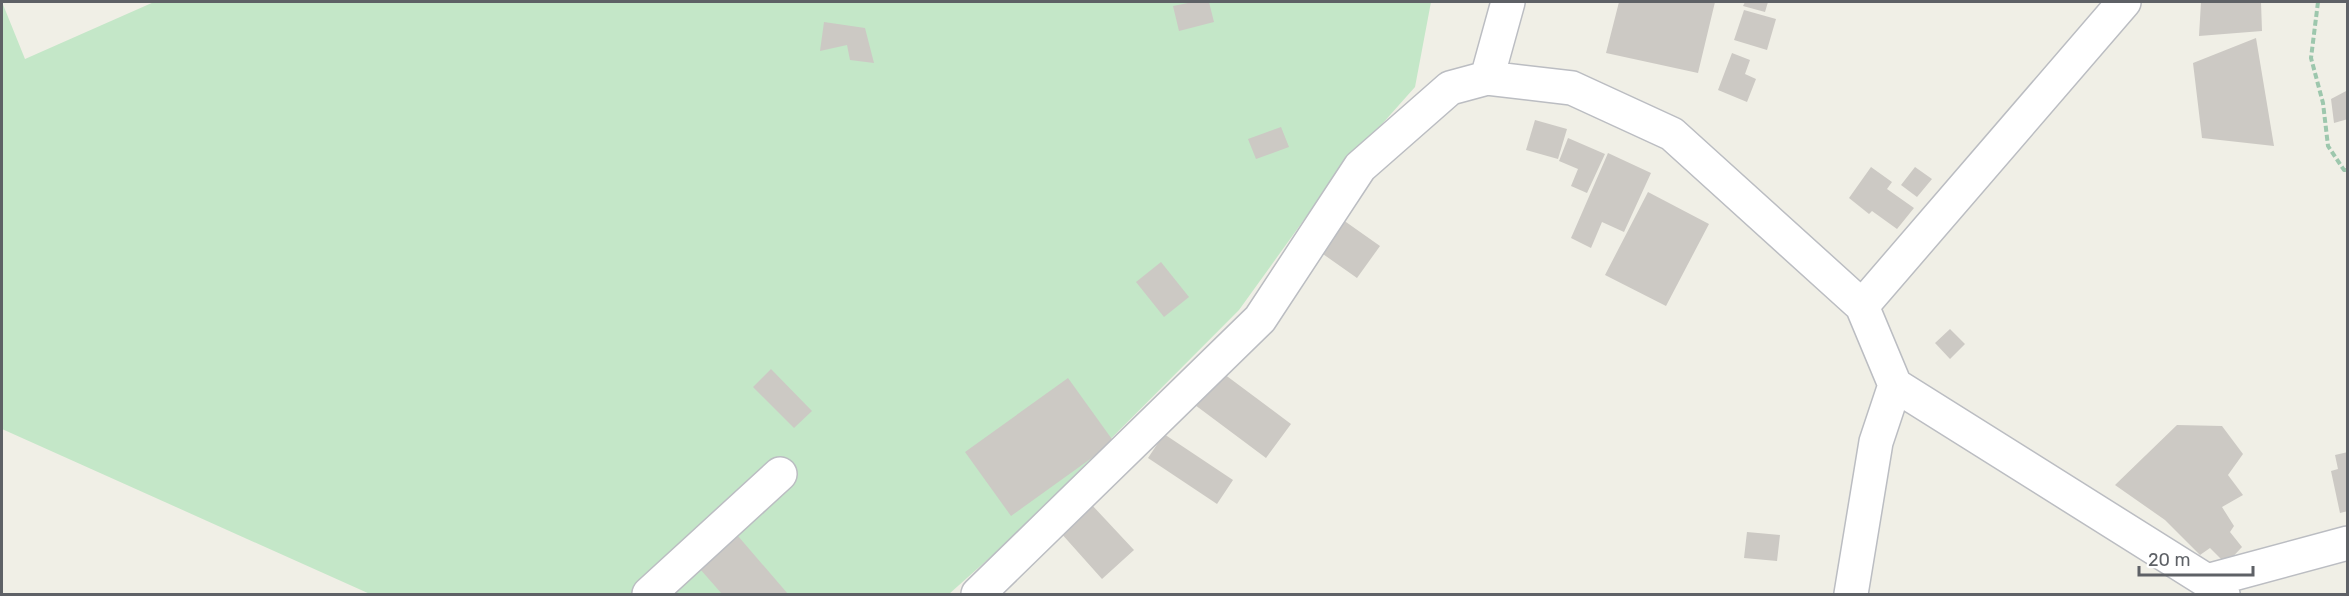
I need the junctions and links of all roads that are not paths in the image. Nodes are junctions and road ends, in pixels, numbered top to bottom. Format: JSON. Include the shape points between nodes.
{"nodes":[{"id":1,"x":1508,"y":2,"type":"edge"},
{"id":2,"x":2124,"y":2,"type":"edge"},
{"id":3,"x":1487,"y":78,"type":"junction"},
{"id":4,"x":1862,"y":306,"type":"junction"},
{"id":5,"x":1895,"y":385,"type":"junction"},
{"id":6,"x":780,"y":474,"type":"dead end"},
{"id":7,"x":2348,"y":543,"type":"edge"},
{"id":8,"x":2215,"y":588,"type":"edge"},
{"id":9,"x":667,"y":589,"type":"edge"},
{"id":10,"x":978,"y":594,"type":"edge"},
{"id":11,"x":1851,"y":594,"type":"edge"}],
"edges":[{"from":1,"to":3,"type":"street"},
{"from":2,"to":4,"type":"street"},
{"from":3,"to":4,"type":"street","via":[[1572,88],[1672,134]]},
{"from":3,"to":10,"type":"street","via":[[1450,88],[1360,167],[1260,319]]},
{"from":4,"to":5,"type":"street"},
{"from":5,"to":8,"type":"street"},
{"from":5,"to":11,"type":"street","via":[[1876,442]]},
{"from":6,"to":9,"type":"street"},
{"from":7,"to":8,"type":"street"}]}
